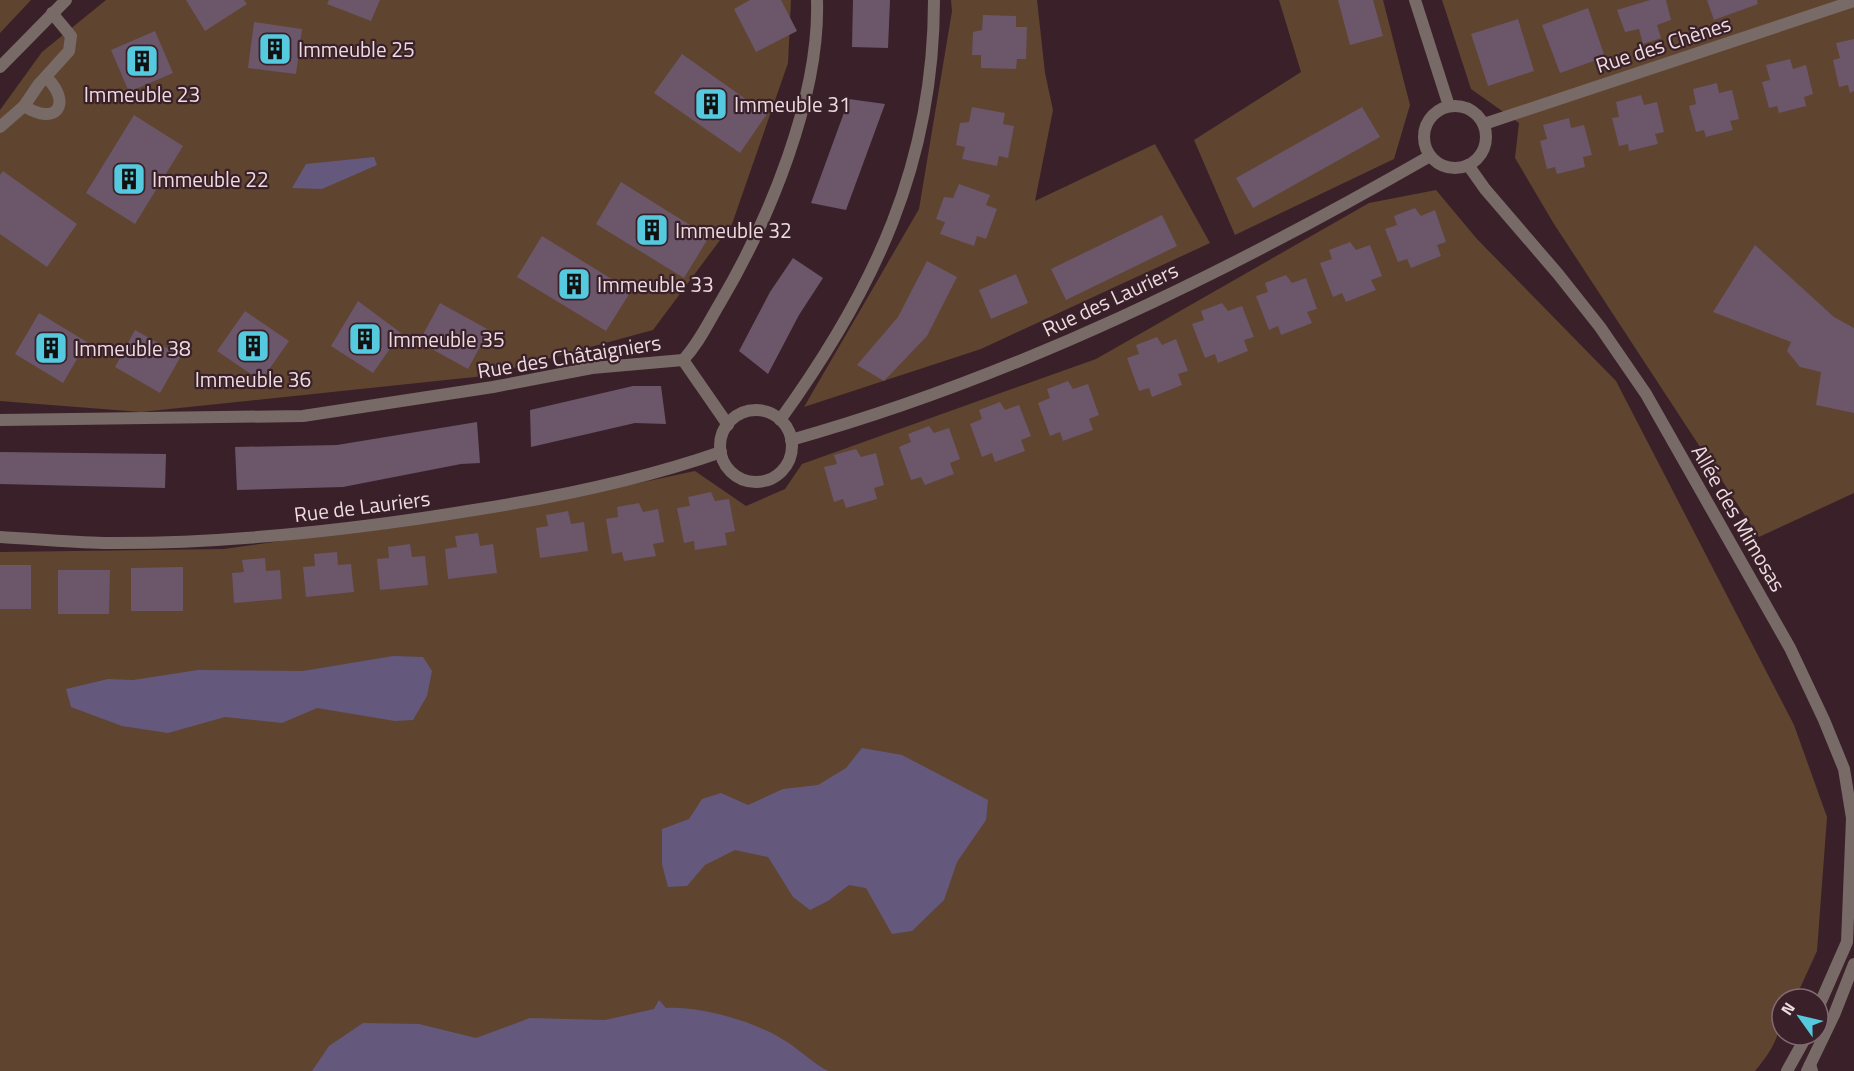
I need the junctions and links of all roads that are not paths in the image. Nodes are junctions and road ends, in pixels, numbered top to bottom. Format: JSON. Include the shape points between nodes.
{"nodes":[{"id":1,"x":66,"y":0,"type":"edge"},
{"id":2,"x":817,"y":0,"type":"edge"},
{"id":3,"x":934,"y":0,"type":"edge"},
{"id":4,"x":1415,"y":0,"type":"edge"},
{"id":5,"x":1854,"y":1,"type":"edge"},
{"id":6,"x":52,"y":13,"type":"junction"},
{"id":7,"x":0,"y":67,"type":"edge"},
{"id":8,"x":47,"y":78,"type":"junction"},
{"id":9,"x":24,"y":106,"type":"junction"},
{"id":10,"x":1449,"y":106,"type":"junction"},
{"id":11,"x":1484,"y":124,"type":"junction"},
{"id":12,"x":0,"y":127,"type":"edge"},
{"id":13,"x":1430,"y":156,"type":"junction"},
{"id":14,"x":1468,"y":165,"type":"junction"},
{"id":15,"x":683,"y":360,"type":"junction"},
{"id":16,"x":0,"y":420,"type":"edge"},
{"id":17,"x":780,"y":420,"type":"junction"},
{"id":18,"x":728,"y":425,"type":"junction"},
{"id":19,"x":791,"y":440,"type":"junction"},
{"id":20,"x":721,"y":453,"type":"junction"},
{"id":21,"x":0,"y":537,"type":"edge"},
{"id":22,"x":1853,"y":818,"type":"edge"},
{"id":23,"x":1852,"y":913,"type":"edge"},
{"id":24,"x":1847,"y":942,"type":"junction"},
{"id":25,"x":1854,"y":962,"type":"edge"},
{"id":26,"x":1836,"y":963,"type":"junction"},
{"id":27,"x":1826,"y":987,"type":"edge"},
{"id":28,"x":1800,"y":1047,"type":"edge"},
{"id":29,"x":1810,"y":1069,"type":"edge"},
{"id":30,"x":1787,"y":1071,"type":"edge"}],
"edges":[{"from":1,"to":6,"type":"street"},
{"from":2,"to":15,"type":"street","name":"Rue des Châtaigniers","via":[[814,59],[772,198],[736,275],[702,336]]},
{"from":3,"to":17,"type":"street","via":[[932,52],[922,118],[899,210],[846,323]]},
{"from":4,"to":10,"type":"street"},
{"from":5,"to":11,"type":"street","name":"Rue des Chènes"},
{"from":6,"to":7,"type":"street"},
{"from":6,"to":8,"type":"street","via":[[67,28],[72,44]]},
{"from":8,"to":9,"type":"street"},
{"from":8,"to":9,"type":"street","via":[[60,97],[55,110],[50,116],[43,116]]},
{"from":9,"to":12,"type":"street"},
{"from":10,"to":11,"type":"street","via":[[1470,109]]},
{"from":10,"to":13,"type":"street","via":[[1435,112],[1425,127],[1424,146]]},
{"from":11,"to":14,"type":"street","via":[[1485,146]]},
{"from":13,"to":14,"type":"street","via":[[1449,168]]},
{"from":13,"to":19,"type":"street","name":"Rue des Lauriers","via":[[1320,218],[1036,356],[846,425]]},
{"from":14,"to":22,"type":"street","name":"Allée des Mimosas","via":[[1600,327],[1646,394],[1790,648],[1844,769]]},
{"from":15,"to":16,"type":"street","name":"Rue des Châtaigniers","via":[[592,368],[303,417]]},
{"from":15,"to":18,"type":"street"},
{"from":17,"to":18,"type":"street","via":[[766,412],[750,411]]},
{"from":17,"to":19,"type":"street"},
{"from":18,"to":20,"type":"street"},
{"from":19,"to":20,"type":"street","via":[[784,468],[776,476],[759,482],[732,473]]},
{"from":20,"to":21,"type":"street","name":"Rue de Lauriers","via":[[677,468],[578,491],[339,530],[169,542]]},
{"from":22,"to":23,"type":"street","name":"Allée des Mimosas"},
{"from":23,"to":24,"type":"street","name":"Allée des Mimosas"},
{"from":24,"to":25,"type":"street","name":"Allée des Mimosas"},
{"from":24,"to":26,"type":"street","name":"Allée des Mimosas"},
{"from":25,"to":26,"type":"street"},
{"from":25,"to":29,"type":"street"},
{"from":26,"to":27,"type":"street","name":"Allée des Mimosas"},
{"from":28,"to":30,"type":"street"}]}
